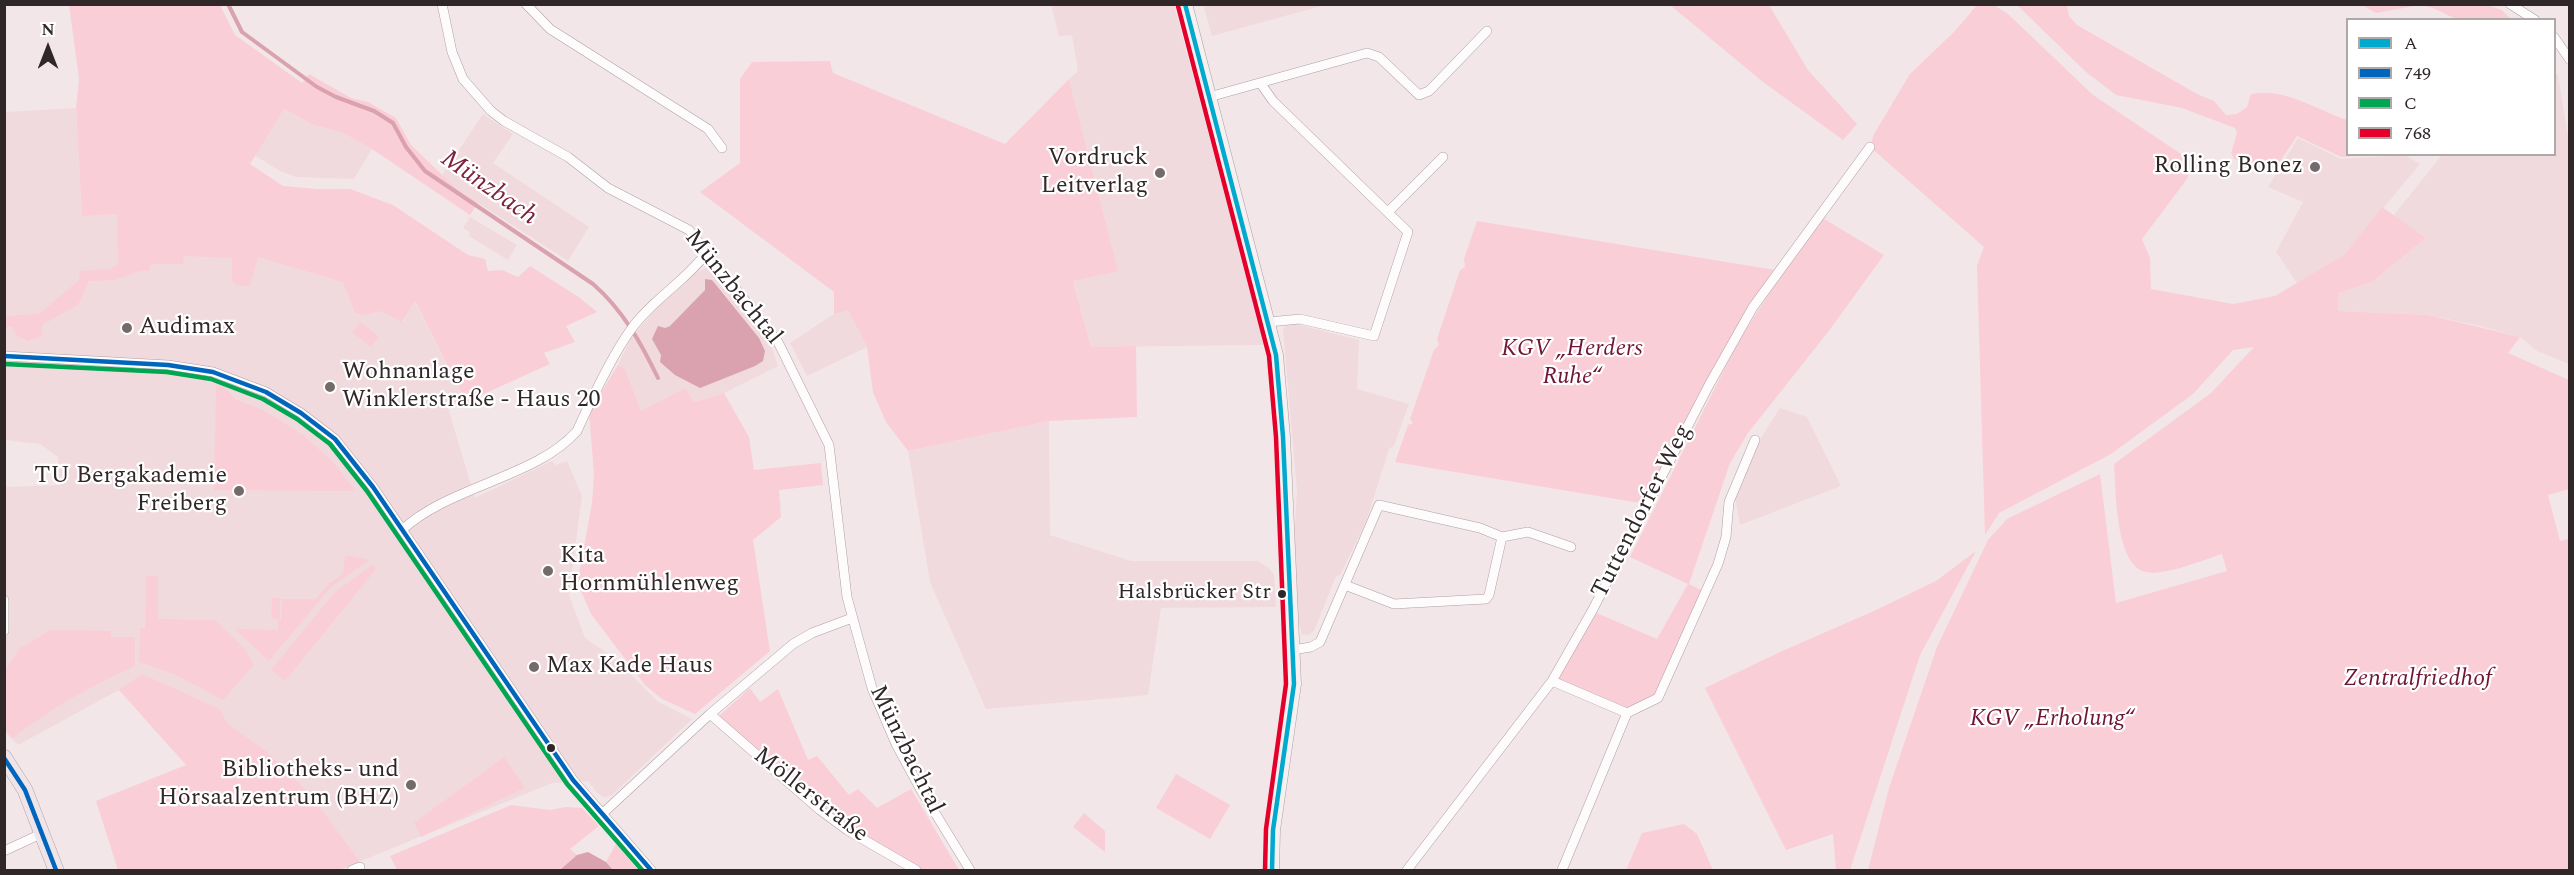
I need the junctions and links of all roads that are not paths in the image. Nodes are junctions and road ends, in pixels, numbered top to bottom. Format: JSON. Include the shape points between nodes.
{"nodes":[{"id":1,"x":442,"y":4,"type":"edge"},
{"id":2,"x":526,"y":4,"type":"edge"},
{"id":3,"x":1185,"y":4,"type":"edge"},
{"id":4,"x":2510,"y":4,"type":"edge"},
{"id":5,"x":2532,"y":18,"type":"edge"},
{"id":6,"x":1487,"y":31,"type":"dead end"},
{"id":7,"x":2556,"y":40,"type":"edge"},
{"id":8,"x":2570,"y":60,"type":"edge"},
{"id":9,"x":1261,"y":84,"type":"junction"},
{"id":10,"x":1209,"y":97,"type":"junction"},
{"id":11,"x":1870,"y":147,"type":"dead end"},
{"id":12,"x":722,"y":148,"type":"dead end"},
{"id":13,"x":1443,"y":157,"type":"dead end"},
{"id":14,"x":1388,"y":212,"type":"junction"},
{"id":15,"x":707,"y":252,"type":"junction"},
{"id":16,"x":1269,"y":322,"type":"junction"},
{"id":17,"x":4,"y":356,"type":"edge"},
{"id":18,"x":1755,"y":440,"type":"dead end"},
{"id":19,"x":402,"y":530,"type":"junction"},
{"id":20,"x":1502,"y":537,"type":"junction"},
{"id":21,"x":1571,"y":547,"type":"dead end"},
{"id":22,"x":1345,"y":585,"type":"junction"},
{"id":23,"x":4,"y":600,"type":"edge"},
{"id":24,"x":852,"y":618,"type":"junction"},
{"id":25,"x":4,"y":631,"type":"edge"},
{"id":26,"x":1292,"y":650,"type":"junction"},
{"id":27,"x":1552,"y":681,"type":"junction"},
{"id":28,"x":1627,"y":713,"type":"junction"},
{"id":29,"x":710,"y":714,"type":"junction"},
{"id":30,"x":4,"y":757,"type":"edge"},
{"id":31,"x":602,"y":814,"type":"junction"},
{"id":32,"x":43,"y":832,"type":"junction"},
{"id":33,"x":4,"y":851,"type":"edge"},
{"id":34,"x":56,"y":870,"type":"edge"},
{"id":35,"x":651,"y":870,"type":"edge"},
{"id":36,"x":916,"y":870,"type":"edge"},
{"id":37,"x":970,"y":870,"type":"edge"},
{"id":38,"x":1272,"y":870,"type":"edge"},
{"id":39,"x":1407,"y":870,"type":"edge"},
{"id":40,"x":1562,"y":870,"type":"edge"}],
"edges":[{"from":1,"to":15,"type":"street","name":"Münzbachtal","via":[[452,52],[463,80],[491,111],[568,157],[608,189],[689,230]]},
{"from":2,"to":12,"type":"street","via":[[550,29],[708,129]]},
{"from":3,"to":10,"type":"main road"},
{"from":4,"to":5,"type":"street"},
{"from":6,"to":9,"type":"street","via":[[1429,91],[1419,95],[1379,57],[1367,53]]},
{"from":7,"to":8,"type":"street"},
{"from":9,"to":10,"type":"street"},
{"from":9,"to":14,"type":"street","via":[[1273,101]]},
{"from":10,"to":16,"type":"main road"},
{"from":11,"to":27,"type":"street","name":"Tuttendorfer Weg","via":[[1753,307]]},
{"from":13,"to":14,"type":"street"},
{"from":14,"to":16,"type":"street","via":[[1408,232],[1374,336],[1300,319]]},
{"from":15,"to":19,"type":"street","via":[[638,321],[568,441],[542,457],[459,494]]},
{"from":15,"to":24,"type":"street","name":"Münzbachtal","via":[[771,331],[825,434]]},
{"from":16,"to":26,"type":"main road","via":[[1282,426]]},
{"from":17,"to":19,"type":"street","via":[[168,365],[213,372],[266,392],[335,439]]},
{"from":18,"to":28,"type":"street","via":[[1729,502],[1726,537],[1718,564],[1658,698]]},
{"from":19,"to":31,"type":"street","via":[[573,780]]},
{"from":20,"to":21,"type":"street","via":[[1528,532]]},
{"from":20,"to":22,"type":"street","via":[[1486,599],[1394,604]]},
{"from":20,"to":22,"type":"street","via":[[1480,528],[1379,505]]},
{"from":22,"to":26,"type":"street","via":[[1320,642]]},
{"from":23,"to":25,"type":"street"},
{"from":24,"to":29,"type":"street","via":[[793,644]]},
{"from":24,"to":37,"type":"street","name":"Münzbachtal","via":[[872,688],[896,744]]},
{"from":26,"to":38,"type":"main road","via":[[1293,696],[1273,830]]},
{"from":27,"to":28,"type":"street"},
{"from":27,"to":39,"type":"street","name":"Tuttendorfer Weg"},
{"from":28,"to":40,"type":"street"},
{"from":29,"to":31,"type":"street"},
{"from":29,"to":36,"type":"street","name":"Möllerstraße","via":[[847,830]]},
{"from":30,"to":32,"type":"main road","via":[[25,790]]},
{"from":31,"to":35,"type":"street"},
{"from":32,"to":33,"type":"street"},
{"from":32,"to":34,"type":"main road"}]}
